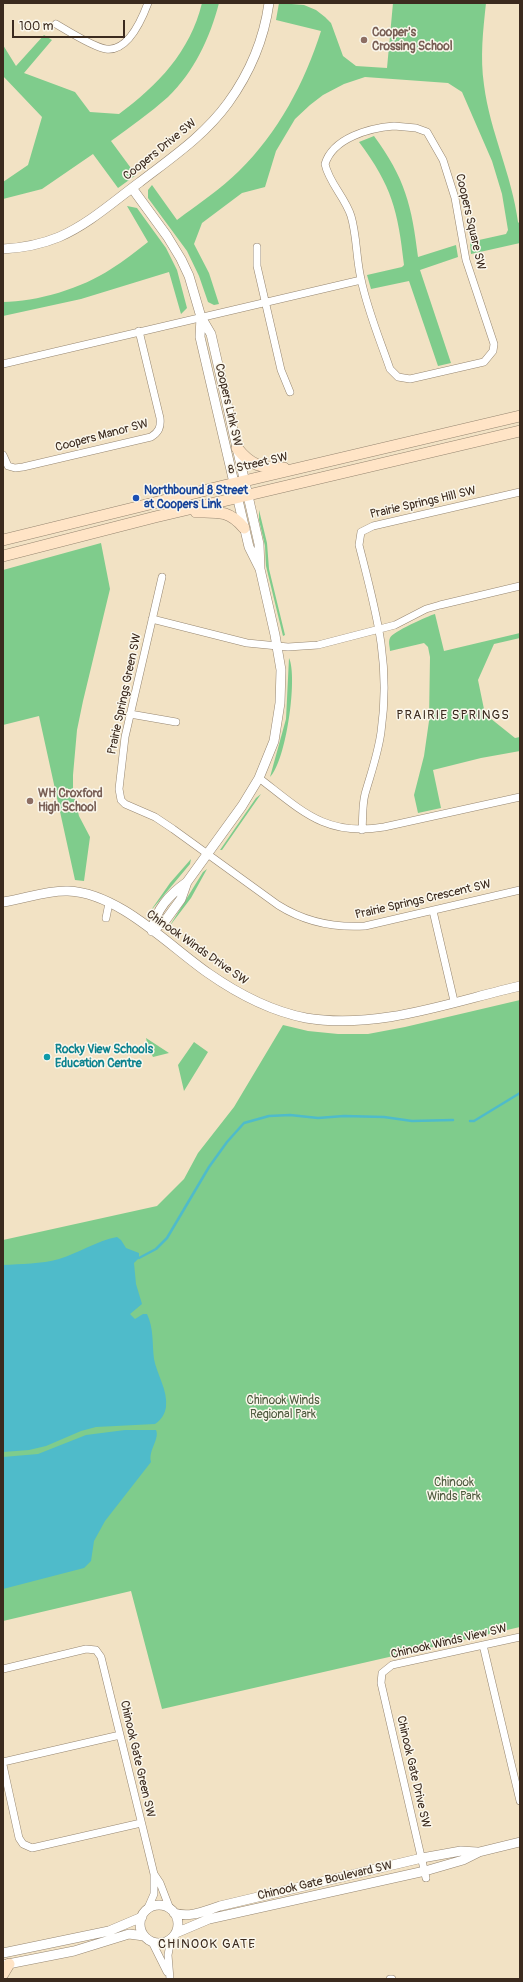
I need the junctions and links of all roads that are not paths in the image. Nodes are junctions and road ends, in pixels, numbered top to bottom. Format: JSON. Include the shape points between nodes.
{"nodes":[{"id":1,"x":148,"y":3,"type":"edge"},
{"id":2,"x":269,"y":3,"type":"edge"},
{"id":3,"x":56,"y":24,"type":"dead end"},
{"id":4,"x":132,"y":188,"type":"junction"},
{"id":5,"x":256,"y":247,"type":"dead end"},
{"id":6,"x":3,"y":249,"type":"edge"},
{"id":7,"x":361,"y":280,"type":"junction"},
{"id":8,"x":265,"y":302,"type":"junction"},
{"id":9,"x":201,"y":317,"type":"junction"},
{"id":10,"x":140,"y":331,"type":"junction"},
{"id":11,"x":3,"y":364,"type":"edge"},
{"id":12,"x":290,"y":392,"type":"dead end"},
{"id":13,"x":520,"y":416,"type":"edge"},
{"id":14,"x":520,"y":432,"type":"edge"},
{"id":15,"x":237,"y":448,"type":"junction"},
{"id":16,"x":3,"y":455,"type":"edge"},
{"id":17,"x":298,"y":468,"type":"junction"},
{"id":18,"x":240,"y":482,"type":"junction"},
{"id":19,"x":520,"y":492,"type":"edge"},
{"id":20,"x":243,"y":496,"type":"junction"},
{"id":21,"x":181,"y":511,"type":"junction"},
{"id":22,"x":244,"y":528,"type":"junction"},
{"id":23,"x":3,"y":540,"type":"edge"},
{"id":24,"x":3,"y":556,"type":"edge"},
{"id":25,"x":260,"y":569,"type":"junction"},
{"id":26,"x":162,"y":577,"type":"dead end"},
{"id":27,"x":520,"y":586,"type":"edge"},
{"id":28,"x":152,"y":619,"type":"junction"},
{"id":29,"x":380,"y":630,"type":"junction"},
{"id":30,"x":277,"y":646,"type":"junction"},
{"id":31,"x":130,"y":714,"type":"junction"},
{"id":32,"x":176,"y":722,"type":"dead end"},
{"id":33,"x":259,"y":778,"type":"junction"},
{"id":34,"x":520,"y":797,"type":"edge"},
{"id":35,"x":362,"y":830,"type":"junction"},
{"id":36,"x":207,"y":854,"type":"junction"},
{"id":37,"x":520,"y":890,"type":"edge"},
{"id":38,"x":3,"y":902,"type":"edge"},
{"id":39,"x":110,"y":903,"type":"junction"},
{"id":40,"x":433,"y":910,"type":"junction"},
{"id":41,"x":106,"y":918,"type":"dead end"},
{"id":42,"x":152,"y":931,"type":"junction"},
{"id":43,"x":520,"y":986,"type":"edge"},
{"id":44,"x":454,"y":1002,"type":"junction"},
{"id":45,"x":520,"y":1637,"type":"edge"},
{"id":46,"x":483,"y":1645,"type":"junction"},
{"id":47,"x":3,"y":1669,"type":"edge"},
{"id":48,"x":383,"y":1671,"type":"joint"},
{"id":49,"x":120,"y":1735,"type":"junction"},
{"id":50,"x":3,"y":1762,"type":"edge"},
{"id":51,"x":3,"y":1765,"type":"edge"},
{"id":52,"x":520,"y":1801,"type":"edge"},
{"id":53,"x":140,"y":1823,"type":"junction"},
{"id":54,"x":520,"y":1842,"type":"edge"},
{"id":55,"x":479,"y":1852,"type":"junction"},
{"id":56,"x":422,"y":1858,"type":"junction"},
{"id":57,"x":154,"y":1874,"type":"junction"},
{"id":58,"x":426,"y":1874,"type":"junction"},
{"id":59,"x":172,"y":1911,"type":"junction"},
{"id":60,"x":145,"y":1913,"type":"junction"},
{"id":61,"x":174,"y":1936,"type":"junction"},
{"id":62,"x":148,"y":1939,"type":"junction"},
{"id":63,"x":3,"y":1953,"type":"edge"},
{"id":64,"x":6,"y":1964,"type":"edge"},
{"id":65,"x":3,"y":1974,"type":"edge"},
{"id":66,"x":170,"y":1978,"type":"edge"}],
"edges":[{"from":1,"to":3,"type":"street","via":[[132,34],[123,45],[112,49],[101,47]]},
{"from":2,"to":4,"type":"street","name":"Coopers Drive SW","via":[[261,40],[243,80],[228,103],[193,141]]},
{"from":4,"to":6,"type":"street","name":"Coopers Drive SW","via":[[88,220],[59,237],[39,244]]},
{"from":4,"to":9,"type":"street","name":"Coopers Link SW","via":[[181,258]]},
{"from":5,"to":8,"type":"street","via":[[257,266]]},
{"from":7,"to":7,"type":"street","name":"Coopers Square SW","via":[[354,225],[345,200],[326,171],[327,158],[345,141],[367,130],[394,126],[424,130],[431,136],[451,182],[466,260],[492,338],[493,351],[490,357],[484,362],[410,379],[398,377],[390,369]]},
{"from":7,"to":8,"type":"street"},
{"from":8,"to":9,"type":"street"},
{"from":8,"to":12,"type":"street","via":[[281,370]]},
{"from":9,"to":10,"type":"street"},
{"from":9,"to":15,"type":"street","name":"Coopers Link SW","via":[[211,334]]},
{"from":9,"to":18,"type":"street","name":"Coopers Link SW","via":[[200,337]]},
{"from":10,"to":11,"type":"street"},
{"from":10,"to":16,"type":"street","name":"Coopers Manor SW","via":[[160,418],[160,430],[156,434],[23,468],[8,466]]},
{"from":13,"to":17,"type":"main road","name":"8 Street SW"},
{"from":14,"to":20,"type":"main road"},
{"from":15,"to":17,"type":"main road","via":[[245,458],[256,465]]},
{"from":15,"to":18,"type":"street","name":"Coopers Link SW"},
{"from":17,"to":18,"type":"main road","name":"8 Street SW"},
{"from":18,"to":20,"type":"street","name":"Coopers Link SW"},
{"from":18,"to":23,"type":"main road","name":"8 Street SW"},
{"from":19,"to":29,"type":"street","name":"Prairie Springs Hill SW","via":[[373,526],[362,532],[360,545]]},
{"from":20,"to":21,"type":"main road"},
{"from":20,"to":22,"type":"street"},
{"from":20,"to":25,"type":"street","via":[[260,544]]},
{"from":21,"to":22,"type":"main road","via":[[228,514],[236,518]]},
{"from":21,"to":24,"type":"main road"},
{"from":22,"to":25,"type":"street","via":[[251,554]]},
{"from":25,"to":30,"type":"street"},
{"from":26,"to":28,"type":"street"},
{"from":27,"to":29,"type":"street","name":"Prairie Springs Green SW","via":[[426,609]]},
{"from":28,"to":30,"type":"street","name":"Prairie Springs Green SW","via":[[247,643]]},
{"from":28,"to":31,"type":"street","name":"Prairie Springs Green SW"},
{"from":29,"to":30,"type":"street","name":"Prairie Springs Green SW","via":[[318,645]]},
{"from":29,"to":35,"type":"street","via":[[385,672],[384,707],[378,749],[365,795]]},
{"from":30,"to":33,"type":"street","via":[[281,688],[278,720],[269,758]]},
{"from":31,"to":32,"type":"street"},
{"from":31,"to":36,"type":"street","name":"Prairie Springs Green SW","via":[[119,789],[121,800],[155,818]]},
{"from":33,"to":35,"type":"street","via":[[321,822],[340,828]]},
{"from":33,"to":36,"type":"street"},
{"from":34,"to":35,"type":"street","via":[[384,828]]},
{"from":36,"to":40,"type":"street","name":"Prairie Springs Crescent SW","via":[[278,905],[311,921],[348,927],[365,926]]},
{"from":36,"to":42,"type":"street","via":[[187,882],[174,891],[155,916]]},
{"from":37,"to":40,"type":"street","name":"Prairie Springs Crescent SW"},
{"from":38,"to":39,"type":"street","name":"Chinook Winds Drive SW","via":[[48,892],[69,891],[84,893]]},
{"from":39,"to":41,"type":"street"},
{"from":39,"to":42,"type":"street","name":"Chinook Winds Drive SW"},
{"from":40,"to":44,"type":"street"},
{"from":42,"to":44,"type":"street","name":"Chinook Winds Drive SW","via":[[242,995],[291,1014],[333,1021],[376,1020]]},
{"from":43,"to":44,"type":"street","name":"Chinook Winds Drive SW"},
{"from":45,"to":46,"type":"street","name":"Chinook Winds View SW"},
{"from":46,"to":48,"type":"street","name":"Chinook Winds View SW","via":[[392,1665]]},
{"from":46,"to":52,"type":"street"},
{"from":47,"to":49,"type":"street","name":"Chinook Gate Green SW","via":[[86,1649],[96,1650],[101,1657]]},
{"from":48,"to":56,"type":"street","name":"Chinook Gate Drive SW","via":[[381,1683]]},
{"from":49,"to":50,"type":"street"},
{"from":49,"to":53,"type":"street","name":"Chinook Gate Green SW"},
{"from":51,"to":53,"type":"street","via":[[19,1838],[23,1844],[32,1848]]},
{"from":53,"to":57,"type":"street","name":"Chinook Gate Green SW"},
{"from":54,"to":55,"type":"street","name":"Chinook Gate Boulevard SW"},
{"from":55,"to":56,"type":"street","name":"Chinook Gate Boulevard SW","via":[[460,1851]]},
{"from":55,"to":58,"type":"street","name":"Chinook Gate Boulevard SW"},
{"from":56,"to":58,"type":"street","name":"Chinook Gate Drive SW"},
{"from":56,"to":59,"type":"street","name":"Chinook Gate Boulevard SW","via":[[220,1906],[198,1914],[181,1915]]},
{"from":57,"to":59,"type":"street","name":"Chinook Gate Green SW"},
{"from":57,"to":60,"type":"street","name":"Chinook Gate Green SW","via":[[154,1894]]},
{"from":58,"to":61,"type":"street","name":"Chinook Gate Boulevard SW","via":[[209,1919]]},
{"from":59,"to":60,"type":"street","via":[[158,1905]]},
{"from":59,"to":61,"type":"street","via":[[178,1923]]},
{"from":60,"to":62,"type":"street","via":[[140,1927]]},
{"from":60,"to":63,"type":"street","via":[[109,1931]]},
{"from":61,"to":62,"type":"street","via":[[162,1943]]},
{"from":61,"to":66,"type":"street","via":[[168,1951]]},
{"from":62,"to":64,"type":"street","via":[[129,1934],[74,1951]]},
{"from":62,"to":66,"type":"street"},
{"from":64,"to":65,"type":"main road"}]}
